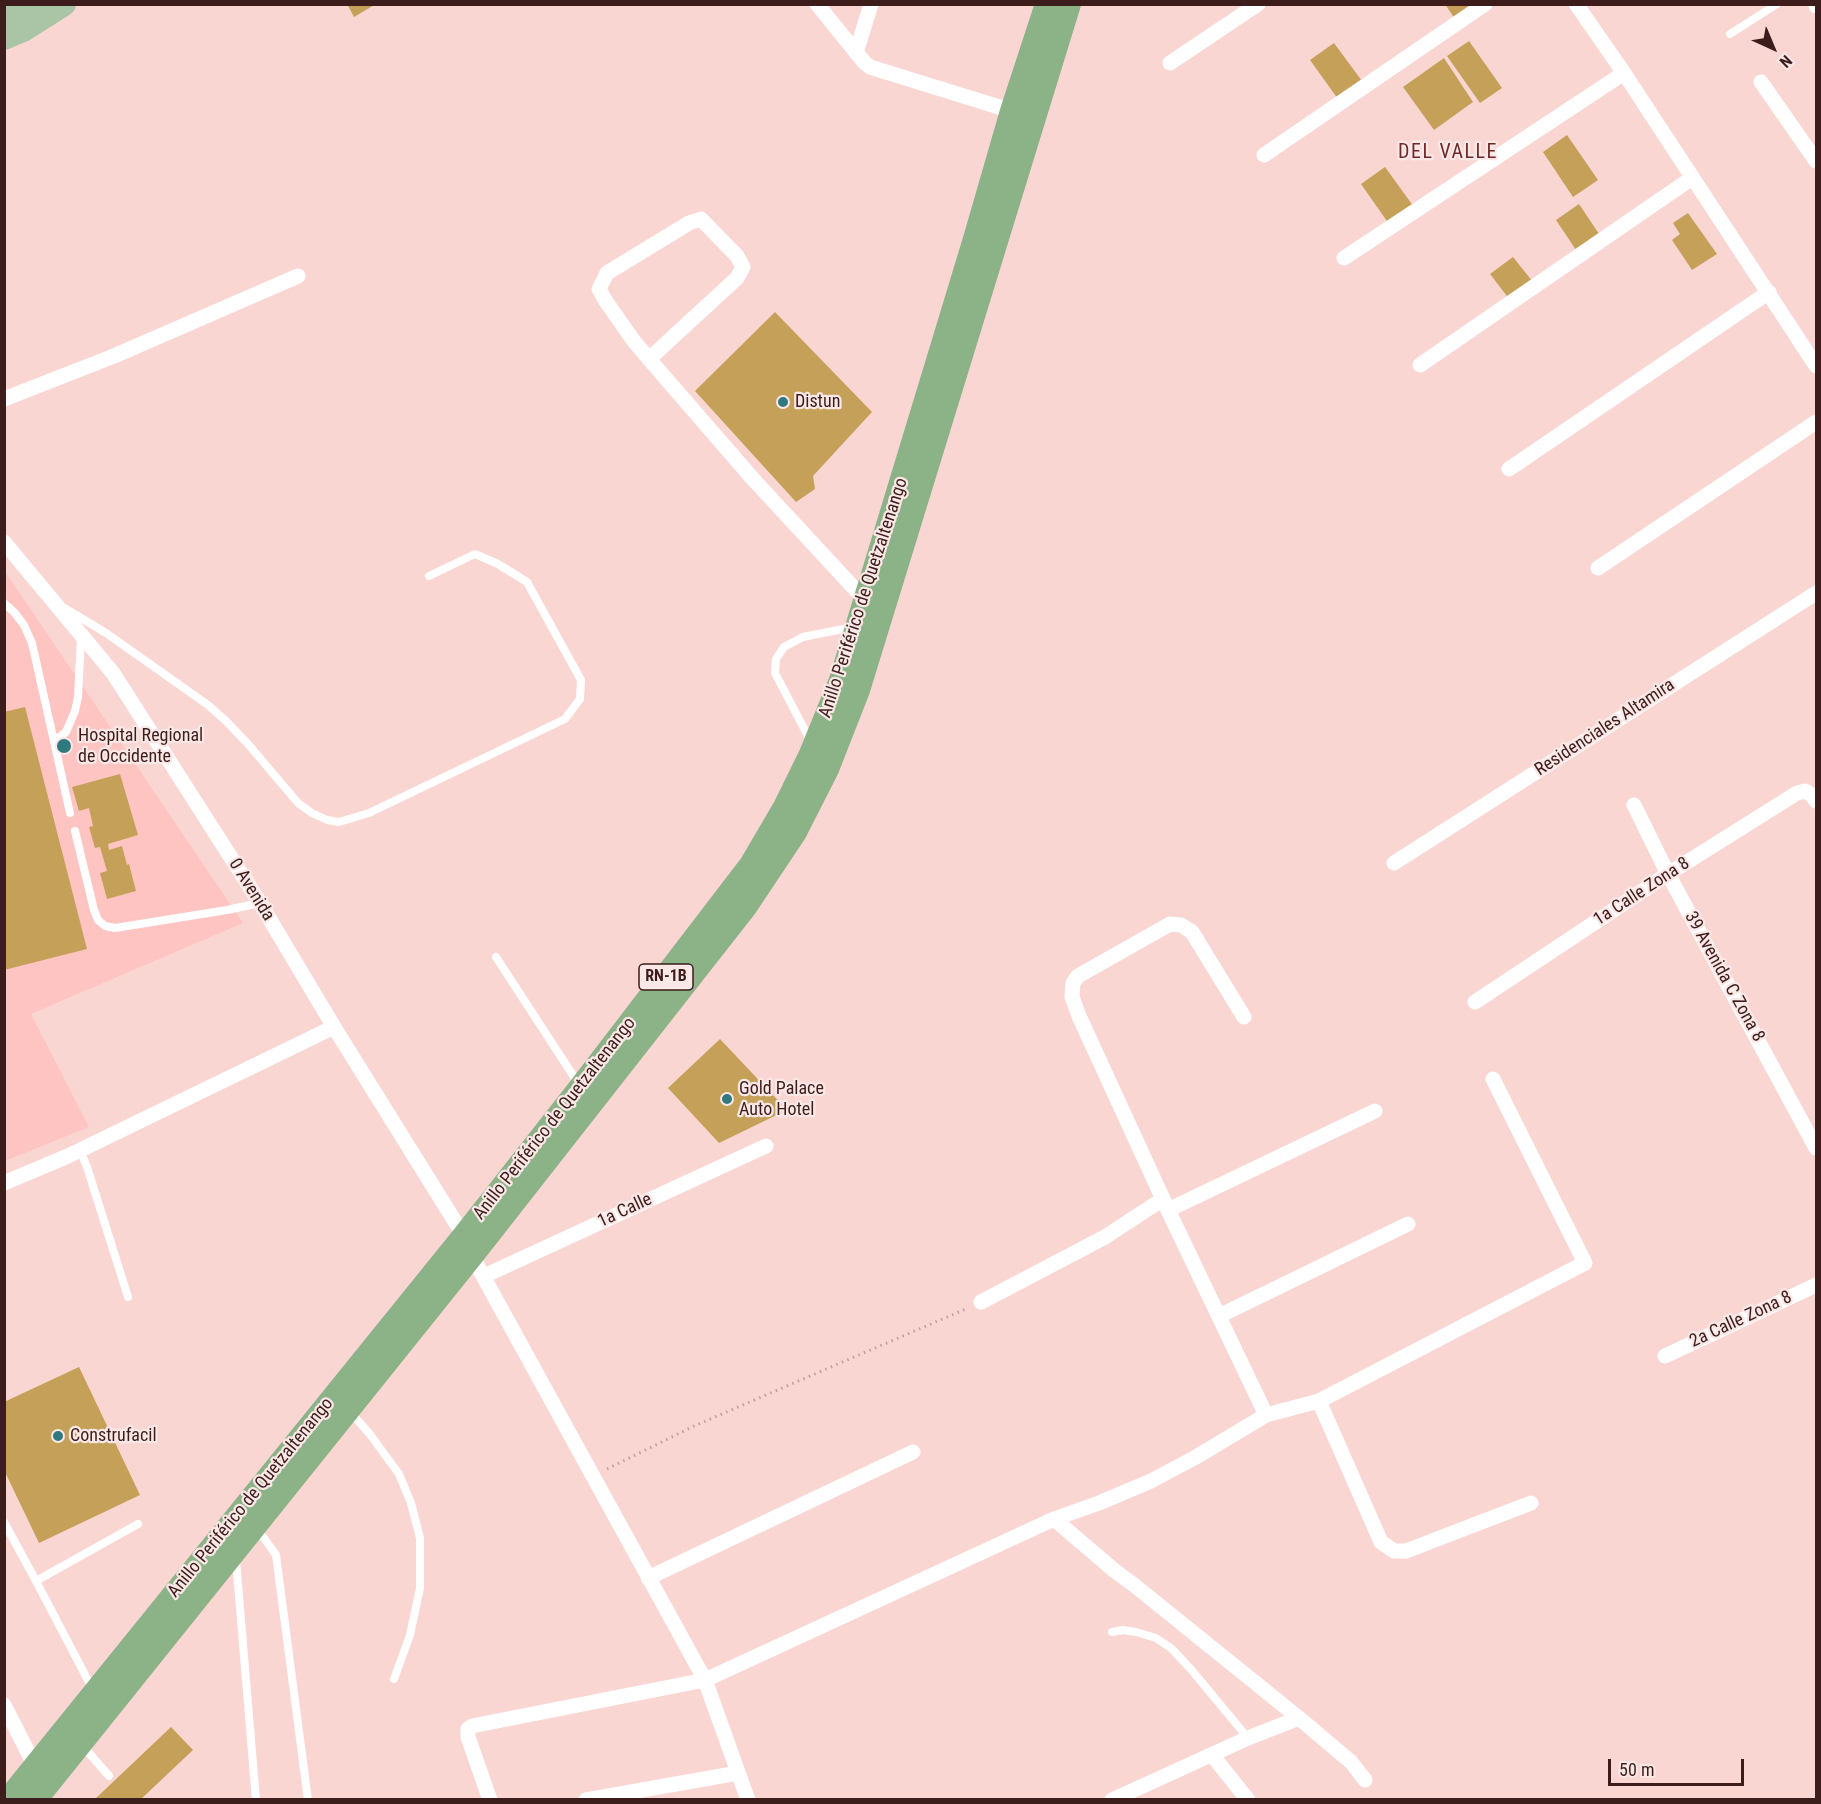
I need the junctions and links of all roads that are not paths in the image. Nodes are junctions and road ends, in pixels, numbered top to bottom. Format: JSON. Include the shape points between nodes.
{"nodes":[{"id":1,"x":31,"y":4,"type":"edge"},
{"id":2,"x":64,"y":4,"type":"edge"},
{"id":3,"x":817,"y":4,"type":"edge"},
{"id":4,"x":871,"y":4,"type":"edge"},
{"id":5,"x":1047,"y":4,"type":"edge"},
{"id":6,"x":1069,"y":4,"type":"edge"},
{"id":7,"x":1258,"y":4,"type":"edge"},
{"id":8,"x":1485,"y":4,"type":"edge"},
{"id":9,"x":1576,"y":4,"type":"edge"},
{"id":10,"x":1777,"y":4,"type":"edge"},
{"id":11,"x":4,"y":19,"type":"edge"},
{"id":12,"x":1730,"y":34,"type":"dead end"},
{"id":13,"x":4,"y":38,"type":"edge"},
{"id":14,"x":856,"y":53,"type":"junction"},
{"id":15,"x":1170,"y":63,"type":"dead end"},
{"id":16,"x":1624,"y":73,"type":"junction"},
{"id":17,"x":1761,"y":82,"type":"dead end"},
{"id":18,"x":1012,"y":111,"type":"junction"},
{"id":19,"x":1264,"y":155,"type":"dead end"},
{"id":20,"x":1816,"y":161,"type":"edge"},
{"id":21,"x":1692,"y":178,"type":"junction"},
{"id":22,"x":1344,"y":258,"type":"dead end"},
{"id":23,"x":298,"y":276,"type":"dead end"},
{"id":24,"x":1769,"y":292,"type":"junction"},
{"id":25,"x":649,"y":359,"type":"junction"},
{"id":26,"x":1420,"y":365,"type":"dead end"},
{"id":27,"x":1816,"y":366,"type":"edge"},
{"id":28,"x":4,"y":399,"type":"edge"},
{"id":29,"x":1816,"y":422,"type":"edge"},
{"id":30,"x":1509,"y":469,"type":"dead end"},
{"id":31,"x":4,"y":542,"type":"edge"},
{"id":32,"x":1598,"y":568,"type":"dead end"},
{"id":33,"x":429,"y":576,"type":"dead end"},
{"id":34,"x":1816,"y":593,"type":"edge"},
{"id":35,"x":865,"y":600,"type":"junction"},
{"id":36,"x":4,"y":603,"type":"edge"},
{"id":37,"x":55,"y":603,"type":"junction"},
{"id":38,"x":857,"y":626,"type":"junction"},
{"id":39,"x":81,"y":634,"type":"junction"},
{"id":40,"x":54,"y":741,"type":"junction"},
{"id":41,"x":814,"y":747,"type":"junction"},
{"id":42,"x":1814,"y":798,"type":"edge"},
{"id":43,"x":1634,"y":805,"type":"dead end"},
{"id":44,"x":70,"y":813,"type":"dead end"},
{"id":45,"x":75,"y":831,"type":"dead end"},
{"id":46,"x":1394,"y":863,"type":"dead end"},
{"id":47,"x":1668,"y":874,"type":"junction"},
{"id":48,"x":260,"y":903,"type":"junction"},
{"id":49,"x":496,"y":957,"type":"dead end"},
{"id":50,"x":1475,"y":1002,"type":"dead end"},
{"id":51,"x":1245,"y":1017,"type":"dead end"},
{"id":52,"x":334,"y":1027,"type":"junction"},
{"id":53,"x":1493,"y":1079,"type":"dead end"},
{"id":54,"x":581,"y":1087,"type":"junction"},
{"id":55,"x":1375,"y":1111,"type":"dead end"},
{"id":56,"x":766,"y":1146,"type":"dead end"},
{"id":57,"x":1816,"y":1148,"type":"edge"},
{"id":58,"x":80,"y":1150,"type":"junction"},
{"id":59,"x":4,"y":1183,"type":"edge"},
{"id":60,"x":1166,"y":1204,"type":"junction"},
{"id":61,"x":1408,"y":1224,"type":"dead end"},
{"id":62,"x":468,"y":1245,"type":"junction"},
{"id":63,"x":484,"y":1276,"type":"junction"},
{"id":64,"x":1816,"y":1284,"type":"edge"},
{"id":65,"x":128,"y":1297,"type":"dead end"},
{"id":66,"x":981,"y":1302,"type":"road end"},
{"id":67,"x":1219,"y":1316,"type":"junction"},
{"id":68,"x":1665,"y":1356,"type":"dead end"},
{"id":69,"x":1318,"y":1401,"type":"junction"},
{"id":70,"x":347,"y":1410,"type":"junction"},
{"id":71,"x":1266,"y":1415,"type":"junction"},
{"id":72,"x":913,"y":1452,"type":"dead end"},
{"id":73,"x":1531,"y":1503,"type":"dead end"},
{"id":74,"x":1054,"y":1519,"type":"junction"},
{"id":75,"x":4,"y":1522,"type":"edge"},
{"id":76,"x":138,"y":1524,"type":"dead end"},
{"id":77,"x":255,"y":1525,"type":"junction"},
{"id":78,"x":235,"y":1550,"type":"junction"},
{"id":79,"x":648,"y":1578,"type":"junction"},
{"id":80,"x":36,"y":1581,"type":"junction"},
{"id":81,"x":1112,"y":1632,"type":"dead end"},
{"id":82,"x":394,"y":1679,"type":"dead end"},
{"id":83,"x":705,"y":1680,"type":"junction"},
{"id":84,"x":94,"y":1692,"type":"junction"},
{"id":85,"x":4,"y":1706,"type":"edge"},
{"id":86,"x":1299,"y":1718,"type":"junction"},
{"id":87,"x":1248,"y":1738,"type":"junction"},
{"id":88,"x":81,"y":1744,"type":"junction"},
{"id":89,"x":1212,"y":1755,"type":"junction"},
{"id":90,"x":35,"y":1766,"type":"junction"},
{"id":91,"x":738,"y":1773,"type":"junction"},
{"id":92,"x":109,"y":1776,"type":"dead end"},
{"id":93,"x":1365,"y":1780,"type":"dead end"},
{"id":94,"x":8,"y":1800,"type":"edge"},
{"id":95,"x":35,"y":1800,"type":"edge"},
{"id":96,"x":256,"y":1800,"type":"edge"},
{"id":97,"x":308,"y":1800,"type":"edge"},
{"id":98,"x":490,"y":1800,"type":"edge"},
{"id":99,"x":586,"y":1800,"type":"edge"},
{"id":100,"x":748,"y":1800,"type":"edge"},
{"id":101,"x":1112,"y":1800,"type":"edge"},
{"id":102,"x":1248,"y":1800,"type":"edge"}],
"edges":[{"from":1,"to":11,"type":"main road"},
{"from":2,"to":13,"type":"main road"},
{"from":3,"to":14,"type":"street"},
{"from":4,"to":14,"type":"street"},
{"from":5,"to":18,"type":"highway","name":"Anillo Periférico de Quetzaltenango","number":"RN-1B"},
{"from":6,"to":62,"type":"highway","name":"Anillo Periférico de Quetzaltenango","number":"RN-1B","via":[[858,690],[827,769],[795,832],[745,907]]},
{"from":7,"to":15,"type":"street"},
{"from":8,"to":19,"type":"street"},
{"from":9,"to":16,"type":"street"},
{"from":10,"to":12,"type":"lane"},
{"from":14,"to":18,"type":"street","via":[[870,67]]},
{"from":16,"to":21,"type":"street"},
{"from":16,"to":22,"type":"street"},
{"from":17,"to":20,"type":"street"},
{"from":18,"to":35,"type":"highway","name":"Anillo Periférico de Quetzaltenango","number":"RN-1B"},
{"from":21,"to":24,"type":"street"},
{"from":21,"to":26,"type":"street"},
{"from":23,"to":28,"type":"street"},
{"from":24,"to":27,"type":"street"},
{"from":24,"to":30,"type":"street"},
{"from":25,"to":25,"type":"street","via":[[599,289],[607,273],[701,219],[743,267]]},
{"from":25,"to":35,"type":"street"},
{"from":29,"to":32,"type":"street"},
{"from":31,"to":37,"type":"street","name":"0 Avenida"},
{"from":33,"to":37,"type":"lane","via":[[475,554],[526,582],[581,680],[580,699],[565,719],[369,813],[339,822],[327,820],[298,803],[248,744],[208,705],[106,633]]},
{"from":34,"to":46,"type":"street","name":"Residenciales Altamira"},
{"from":35,"to":38,"type":"highway","name":"Anillo Periférico de Quetzaltenango","number":"RN-1B"},
{"from":36,"to":40,"type":"lane","via":[[24,625],[32,643]]},
{"from":37,"to":39,"type":"street","name":"0 Avenida"},
{"from":38,"to":41,"type":"highway","name":"Anillo Periférico de Quetzaltenango","number":"RN-1B","via":[[841,680]]},
{"from":38,"to":41,"type":"lane","via":[[803,637],[784,646],[776,658],[775,673]]},
{"from":39,"to":40,"type":"lane","via":[[75,711],[66,732]]},
{"from":39,"to":48,"type":"street","name":"0 Avenida","via":[[117,679]]},
{"from":40,"to":44,"type":"lane"},
{"from":41,"to":54,"type":"highway","name":"Anillo Periférico de Quetzaltenango","number":"RN-1B","via":[[751,865]]},
{"from":42,"to":47,"type":"street","name":"1a Calle Zona 8","via":[[1805,791],[1797,793]]},
{"from":43,"to":47,"type":"street","name":"39 Avenida C Zona 8"},
{"from":45,"to":48,"type":"lane","via":[[94,910],[105,926],[115,928]]},
{"from":47,"to":50,"type":"street","name":"1a Calle Zona 8"},
{"from":47,"to":57,"type":"street","name":"39 Avenida C Zona 8"},
{"from":48,"to":52,"type":"street","name":"0 Avenida"},
{"from":49,"to":54,"type":"lane"},
{"from":51,"to":60,"type":"street","via":[[1192,932],[1181,925],[1170,924],[1072,983],[1079,1016]]},
{"from":52,"to":58,"type":"street"},
{"from":52,"to":62,"type":"street","name":"0 Avenida"},
{"from":53,"to":69,"type":"street","via":[[1585,1263]]},
{"from":54,"to":62,"type":"highway","name":"Anillo Periférico de Quetzaltenango","number":"RN-1B"},
{"from":55,"to":60,"type":"street"},
{"from":56,"to":63,"type":"street","name":"1a Calle"},
{"from":58,"to":59,"type":"street"},
{"from":58,"to":65,"type":"lane"},
{"from":60,"to":66,"type":"street"},
{"from":60,"to":67,"type":"street"},
{"from":61,"to":67,"type":"street"},
{"from":62,"to":63,"type":"street","name":"0 Avenida"},
{"from":62,"to":70,"type":"highway","name":"Anillo Periférico de Quetzaltenango","number":"RN-1B"},
{"from":62,"to":84,"type":"highway","name":"Anillo Periférico de Quetzaltenango","number":"RN-1B"},
{"from":63,"to":79,"type":"street","name":"0 Avenida"},
{"from":64,"to":68,"type":"street","name":"2a Calle Zona 8"},
{"from":67,"to":71,"type":"street"},
{"from":69,"to":71,"type":"street"},
{"from":69,"to":73,"type":"street","via":[[1381,1542],[1394,1551],[1406,1551]]},
{"from":70,"to":77,"type":"highway","name":"Anillo Periférico de Quetzaltenango","number":"RN-1B"},
{"from":70,"to":82,"type":"lane","via":[[399,1474],[420,1538],[420,1588],[410,1635]]},
{"from":71,"to":74,"type":"street","via":[[1151,1481]]},
{"from":72,"to":79,"type":"street"},
{"from":74,"to":83,"type":"street"},
{"from":74,"to":86,"type":"street"},
{"from":75,"to":80,"type":"lane"},
{"from":76,"to":80,"type":"lane"},
{"from":77,"to":78,"type":"highway","name":"Anillo Periférico de Quetzaltenango","number":"RN-1B"},
{"from":77,"to":97,"type":"lane","via":[[276,1555]]},
{"from":78,"to":88,"type":"highway","name":"Anillo Periférico de Quetzaltenango","number":"RN-1B"},
{"from":78,"to":96,"type":"lane"},
{"from":79,"to":83,"type":"street","name":"0 Avenida"},
{"from":80,"to":84,"type":"lane"},
{"from":81,"to":87,"type":"lane","via":[[1136,1632],[1172,1648]]},
{"from":83,"to":91,"type":"street","name":"0 Avenida"},
{"from":83,"to":98,"type":"street","via":[[468,1729]]},
{"from":84,"to":90,"type":"highway","name":"Anillo Periférico de Quetzaltenango","number":"RN-1B"},
{"from":85,"to":90,"type":"street"},
{"from":86,"to":87,"type":"street"},
{"from":86,"to":93,"type":"street","via":[[1351,1762]]},
{"from":87,"to":89,"type":"street"},
{"from":88,"to":92,"type":"lane"},
{"from":88,"to":95,"type":"highway","name":"Anillo Periférico de Quetzaltenango","number":"RN-1B"},
{"from":89,"to":101,"type":"street"},
{"from":89,"to":102,"type":"street"},
{"from":90,"to":94,"type":"highway","name":"Anillo Periférico de Quetzaltenango","number":"RN-1B"},
{"from":91,"to":99,"type":"street"},
{"from":91,"to":100,"type":"street","name":"0 Avenida"}]}
